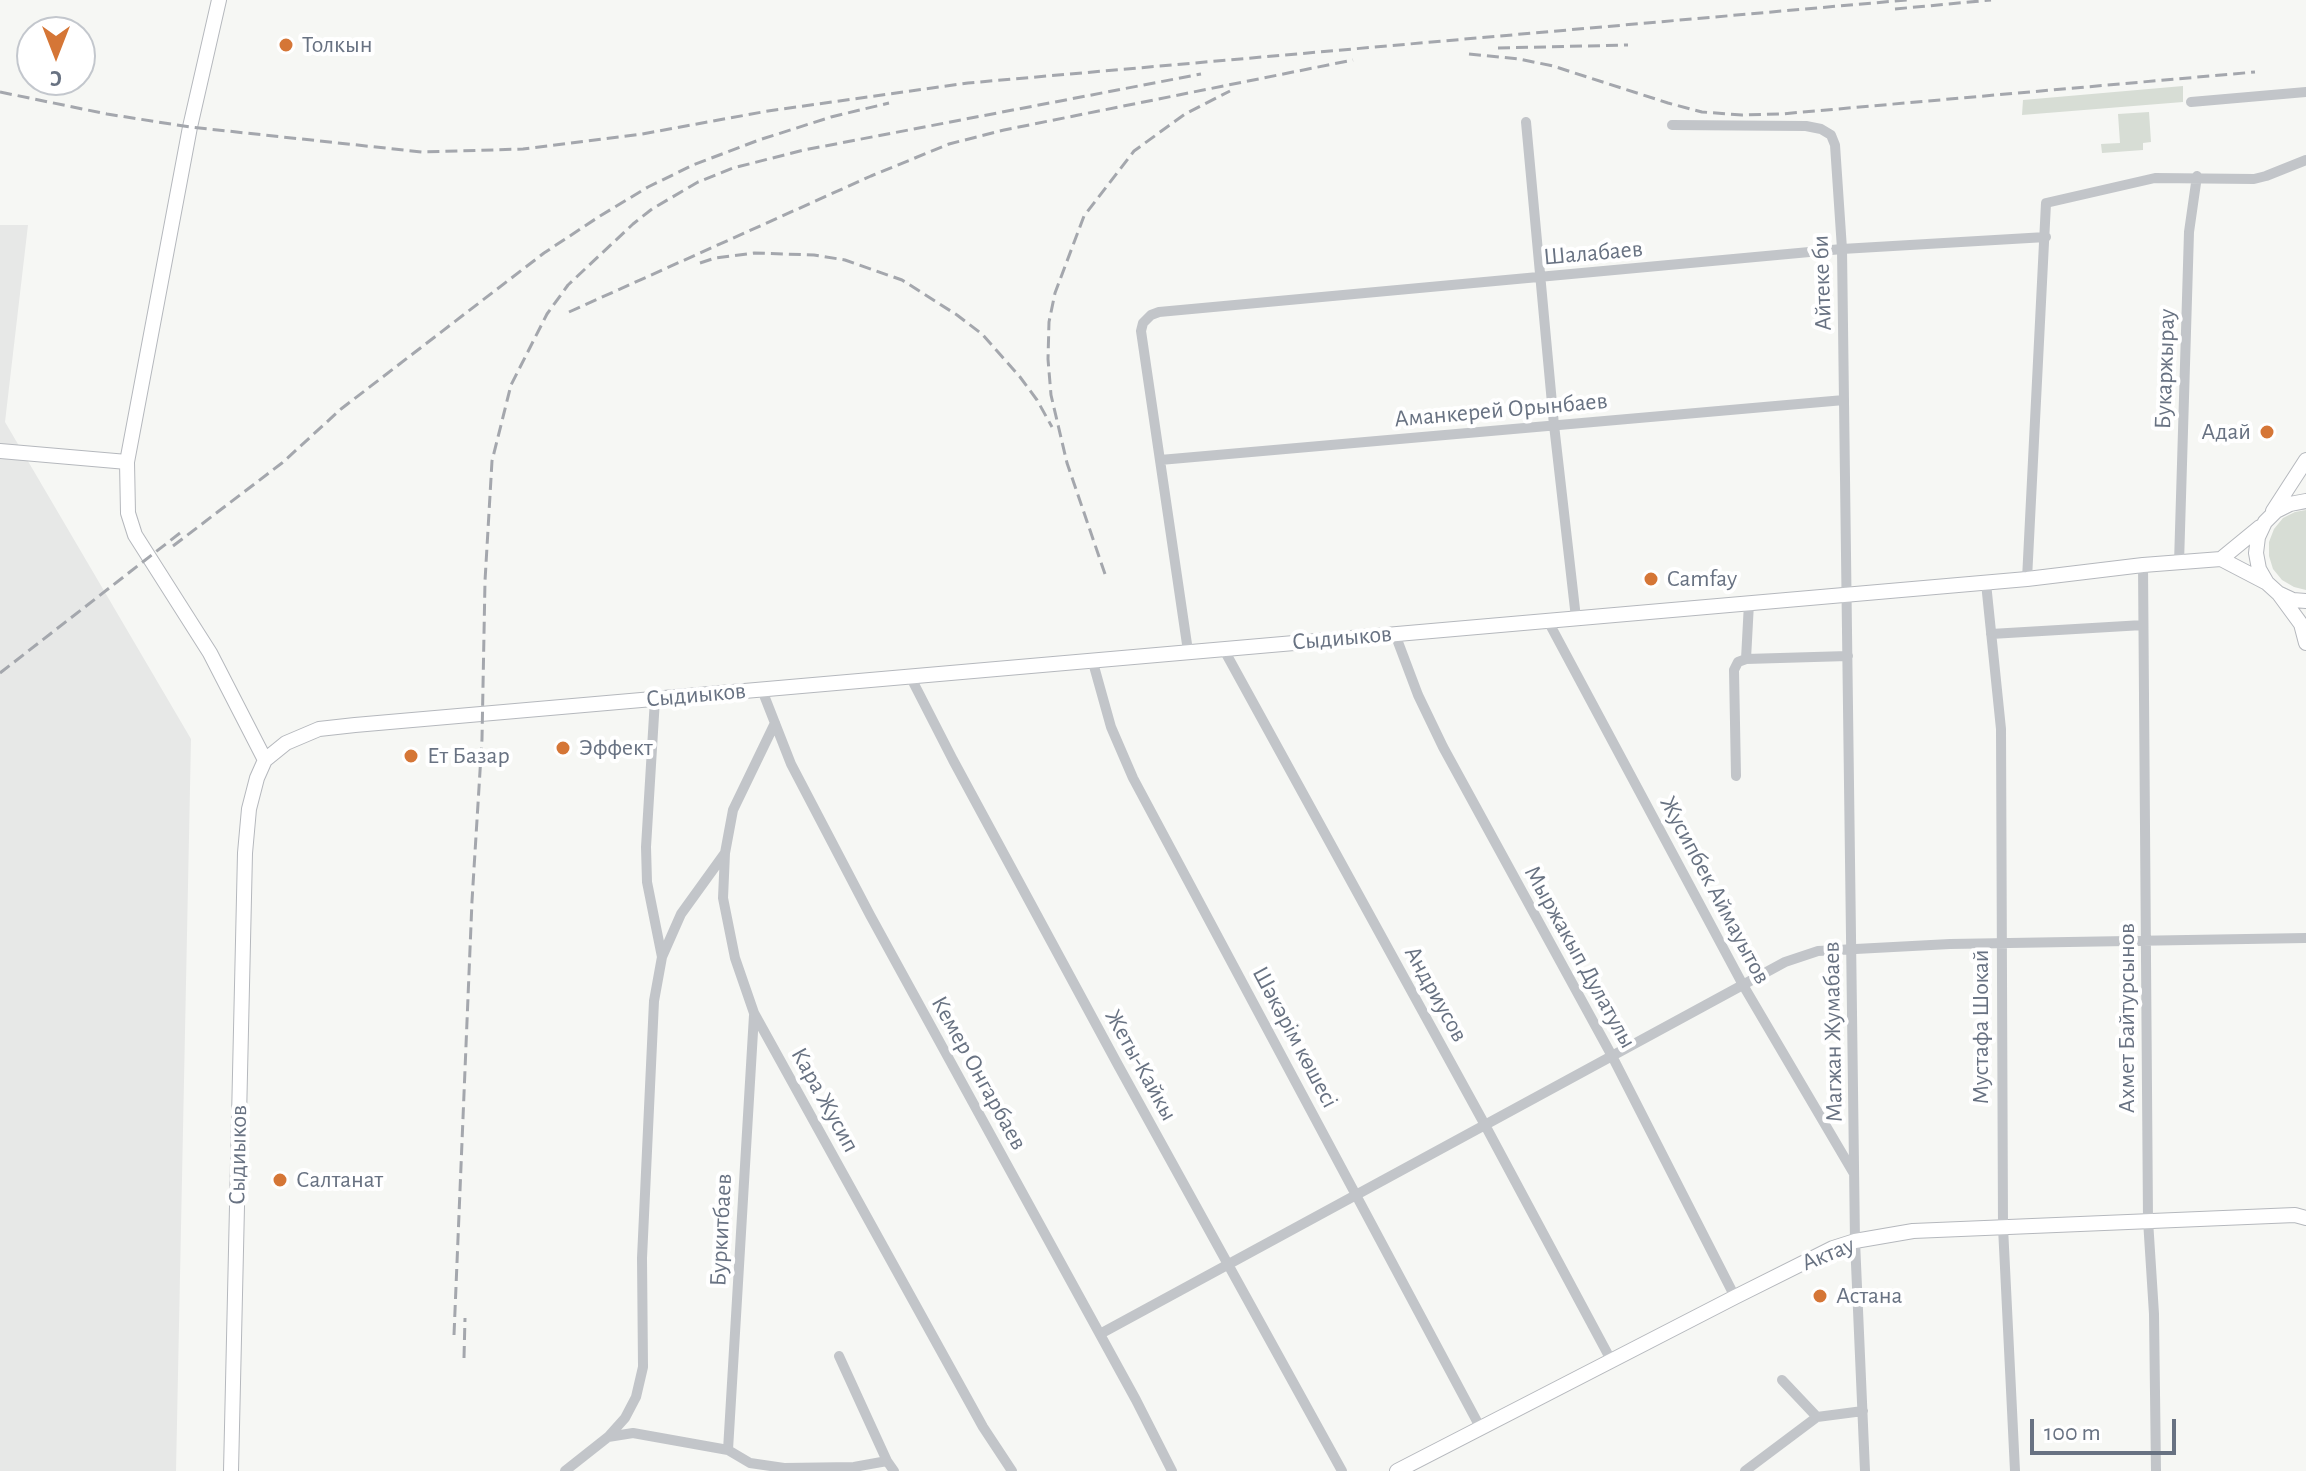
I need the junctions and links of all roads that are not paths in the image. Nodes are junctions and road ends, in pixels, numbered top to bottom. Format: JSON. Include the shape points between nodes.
{"nodes":[{"id":1,"x":219,"y":0,"type":"edge"},
{"id":2,"x":2306,"y":92,"type":"edge"},
{"id":3,"x":2191,"y":102,"type":"dead end"},
{"id":4,"x":1526,"y":122,"type":"dead end"},
{"id":5,"x":1672,"y":125,"type":"dead end"},
{"id":6,"x":2306,"y":160,"type":"edge"},
{"id":7,"x":2197,"y":176,"type":"junction"},
{"id":8,"x":2046,"y":237,"type":"junction"},
{"id":9,"x":1842,"y":249,"type":"junction"},
{"id":10,"x":1540,"y":278,"type":"junction"},
{"id":11,"x":1844,"y":400,"type":"junction"},
{"id":12,"x":1554,"y":425,"type":"junction"},
{"id":13,"x":0,"y":451,"type":"edge"},
{"id":14,"x":1160,"y":460,"type":"junction"},
{"id":15,"x":2306,"y":460,"type":"edge"},
{"id":16,"x":127,"y":462,"type":"junction"},
{"id":17,"x":2306,"y":501,"type":"edge"},
{"id":18,"x":2265,"y":522,"type":"junction"},
{"id":19,"x":2221,"y":559,"type":"junction"},
{"id":20,"x":2179,"y":563,"type":"junction"},
{"id":21,"x":2143,"y":565,"type":"junction"},
{"id":22,"x":2027,"y":579,"type":"junction"},
{"id":23,"x":1986,"y":583,"type":"junction"},
{"id":24,"x":2267,"y":583,"type":"junction"},
{"id":25,"x":1848,"y":593,"type":"junction"},
{"id":26,"x":2278,"y":593,"type":"junction"},
{"id":27,"x":2306,"y":601,"type":"edge"},
{"id":28,"x":1749,"y":603,"type":"junction"},
{"id":29,"x":1576,"y":618,"type":"junction"},
{"id":30,"x":1548,"y":621,"type":"junction"},
{"id":31,"x":2143,"y":625,"type":"junction"},
{"id":32,"x":1395,"y":634,"type":"junction"},
{"id":33,"x":1991,"y":634,"type":"junction"},
{"id":34,"x":2306,"y":643,"type":"edge"},
{"id":35,"x":1223,"y":648,"type":"junction"},
{"id":36,"x":1188,"y":651,"type":"junction"},
{"id":37,"x":1848,"y":656,"type":"junction"},
{"id":38,"x":1092,"y":659,"type":"junction"},
{"id":39,"x":1746,"y":659,"type":"junction"},
{"id":40,"x":910,"y":676,"type":"junction"},
{"id":41,"x":762,"y":690,"type":"junction"},
{"id":42,"x":655,"y":699,"type":"junction"},
{"id":43,"x":775,"y":723,"type":"junction"},
{"id":44,"x":265,"y":760,"type":"junction"},
{"id":45,"x":1736,"y":776,"type":"dead end"},
{"id":46,"x":725,"y":853,"type":"junction"},
{"id":47,"x":2306,"y":938,"type":"edge"},
{"id":48,"x":2147,"y":940,"type":"junction"},
{"id":49,"x":2001,"y":943,"type":"junction"},
{"id":50,"x":1852,"y":949,"type":"junction"},
{"id":51,"x":662,"y":957,"type":"junction"},
{"id":52,"x":1743,"y":985,"type":"junction"},
{"id":53,"x":754,"y":1013,"type":"junction"},
{"id":54,"x":1612,"y":1056,"type":"junction"},
{"id":55,"x":1485,"y":1125,"type":"junction"},
{"id":56,"x":1854,"y":1174,"type":"junction"},
{"id":57,"x":1357,"y":1194,"type":"junction"},
{"id":58,"x":2306,"y":1218,"type":"edge"},
{"id":59,"x":2148,"y":1220,"type":"junction"},
{"id":60,"x":2003,"y":1227,"type":"junction"},
{"id":61,"x":1855,"y":1241,"type":"junction"},
{"id":62,"x":1229,"y":1265,"type":"junction"},
{"id":63,"x":1735,"y":1297,"type":"junction"},
{"id":64,"x":1100,"y":1334,"type":"junction"},
{"id":65,"x":839,"y":1356,"type":"dead end"},
{"id":66,"x":1611,"y":1360,"type":"junction"},
{"id":67,"x":1782,"y":1380,"type":"dead end"},
{"id":68,"x":1863,"y":1411,"type":"junction"},
{"id":69,"x":1817,"y":1417,"type":"junction"},
{"id":70,"x":1480,"y":1427,"type":"junction"},
{"id":71,"x":608,"y":1437,"type":"junction"},
{"id":72,"x":728,"y":1450,"type":"junction"},
{"id":73,"x":890,"y":1466,"type":"edge"},
{"id":74,"x":231,"y":1471,"type":"edge"},
{"id":75,"x":565,"y":1471,"type":"edge"},
{"id":76,"x":1012,"y":1471,"type":"edge"},
{"id":77,"x":1172,"y":1471,"type":"edge"},
{"id":78,"x":1342,"y":1471,"type":"edge"},
{"id":79,"x":1397,"y":1471,"type":"edge"},
{"id":80,"x":1745,"y":1471,"type":"edge"},
{"id":81,"x":1865,"y":1471,"type":"edge"},
{"id":82,"x":2015,"y":1471,"type":"edge"},
{"id":83,"x":2156,"y":1471,"type":"edge"}],
"edges":[{"from":1,"to":16,"type":"street"},
{"from":2,"to":3,"type":"street"},
{"from":4,"to":10,"type":"street"},
{"from":5,"to":9,"type":"street","name":"Айтеке би","via":[[1806,126],[1831,135]]},
{"from":6,"to":7,"type":"street","via":[[2254,179]]},
{"from":7,"to":8,"type":"street","via":[[2155,178],[2046,203]]},
{"from":7,"to":20,"type":"street","name":"Букаржырау","via":[[2189,232]]},
{"from":8,"to":9,"type":"street","name":"Шалабаев"},
{"from":8,"to":22,"type":"street"},
{"from":9,"to":10,"type":"street","name":"Шалабаев"},
{"from":9,"to":11,"type":"street","name":"Айтеке би"},
{"from":10,"to":12,"type":"street"},
{"from":10,"to":14,"type":"street","name":"Шалабаев","via":[[1159,312],[1146,319],[1141,331]]},
{"from":11,"to":12,"type":"street","name":"Аманкерей Орынбаев"},
{"from":11,"to":25,"type":"street","name":"Айтеке би"},
{"from":12,"to":14,"type":"street","name":"Аманкерей Орынбаев"},
{"from":12,"to":29,"type":"street"},
{"from":13,"to":16,"type":"street"},
{"from":14,"to":36,"type":"street"},
{"from":15,"to":18,"type":"street"},
{"from":16,"to":44,"type":"street","via":[[128,513],[135,535],[210,653]]},
{"from":17,"to":18,"type":"street","via":[[2276,511]]},
{"from":18,"to":19,"type":"street"},
{"from":18,"to":24,"type":"street","via":[[2256,553]]},
{"from":19,"to":20,"type":"street","name":"Сыдиыков"},
{"from":19,"to":24,"type":"street"},
{"from":20,"to":21,"type":"street","name":"Сыдиыков"},
{"from":21,"to":22,"type":"street","name":"Сыдиыков"},
{"from":21,"to":31,"type":"street","name":"Ахмет Байтурсынов"},
{"from":22,"to":23,"type":"street","name":"Сыдиыков"},
{"from":23,"to":25,"type":"street","name":"Сыдиыков"},
{"from":23,"to":33,"type":"street","name":"Мустафа Шокай"},
{"from":24,"to":26,"type":"street"},
{"from":25,"to":28,"type":"street","name":"Сыдиыков"},
{"from":25,"to":37,"type":"street","name":"Магжан Жумабаев"},
{"from":26,"to":27,"type":"street"},
{"from":26,"to":34,"type":"street","via":[[2301,624]]},
{"from":28,"to":29,"type":"street","name":"Сыдиыков"},
{"from":28,"to":39,"type":"street"},
{"from":29,"to":30,"type":"street","name":"Сыдиыков"},
{"from":30,"to":32,"type":"street","name":"Сыдиыков"},
{"from":30,"to":52,"type":"street","name":"Жусипбек Аймауытов"},
{"from":31,"to":33,"type":"street"},
{"from":31,"to":48,"type":"street","name":"Ахмет Байтурсынов"},
{"from":32,"to":35,"type":"street","name":"Сыдиыков"},
{"from":32,"to":54,"type":"street","name":"Мыржакып Дулатулы","via":[[1443,747]]},
{"from":33,"to":49,"type":"street","name":"Мустафа Шокай","via":[[2001,729]]},
{"from":35,"to":36,"type":"street","name":"Сыдиыков"},
{"from":35,"to":55,"type":"street","name":"Андриусов"},
{"from":36,"to":38,"type":"street","name":"Сыдиыков"},
{"from":37,"to":39,"type":"street"},
{"from":37,"to":50,"type":"street","name":"Магжан Жумабаев"},
{"from":38,"to":40,"type":"street","name":"Сыдиыков"},
{"from":38,"to":57,"type":"street","name":"Шәкәрім көшесі","via":[[1111,727],[1133,778]]},
{"from":39,"to":45,"type":"street","via":[[1734,670]]},
{"from":40,"to":41,"type":"street","name":"Сыдиыков"},
{"from":40,"to":62,"type":"street","name":"Жеты-Кайкы"},
{"from":41,"to":42,"type":"street","name":"Сыдиыков"},
{"from":41,"to":43,"type":"street","name":"Кемер Онгарбаев"},
{"from":42,"to":44,"type":"street","name":"Сыдиыков","via":[[319,729],[286,743]]},
{"from":42,"to":51,"type":"street","via":[[646,847],[647,882]]},
{"from":43,"to":46,"type":"street","name":"Кара Жусип","via":[[733,810]]},
{"from":43,"to":64,"type":"street","name":"Кемер Онгарбаев","via":[[870,915]]},
{"from":44,"to":74,"type":"street","name":"Сыдиыков","via":[[249,809],[245,853]]},
{"from":46,"to":51,"type":"street","via":[[681,914]]},
{"from":46,"to":53,"type":"street","name":"Кара Жусип","via":[[723,898],[735,958]]},
{"from":47,"to":48,"type":"street"},
{"from":48,"to":49,"type":"street"},
{"from":48,"to":59,"type":"street","name":"Ахмет Байтурсынов"},
{"from":49,"to":50,"type":"street"},
{"from":49,"to":60,"type":"street","name":"Мустафа Шокай"},
{"from":50,"to":52,"type":"street","via":[[1818,951]]},
{"from":50,"to":56,"type":"street","name":"Магжан Жумабаев"},
{"from":51,"to":71,"type":"street","via":[[654,1001],[642,1258],[643,1367],[636,1397]]},
{"from":52,"to":54,"type":"street"},
{"from":52,"to":56,"type":"street","name":"Жусипбек Аймауытов"},
{"from":53,"to":72,"type":"street","name":"Буркитбаев"},
{"from":53,"to":76,"type":"street","name":"Кара Жусип"},
{"from":54,"to":55,"type":"street"},
{"from":54,"to":63,"type":"street","name":"Мыржакып Дулатулы"},
{"from":55,"to":57,"type":"street"},
{"from":55,"to":66,"type":"street","name":"Андриусов"},
{"from":56,"to":61,"type":"street","name":"Магжан Жумабаев"},
{"from":57,"to":62,"type":"street"},
{"from":57,"to":70,"type":"street","name":"Шәкәрім көшесі"},
{"from":58,"to":59,"type":"street","name":"Актау"},
{"from":59,"to":60,"type":"street","name":"Актау"},
{"from":59,"to":83,"type":"street","name":"Ахмет Байтурсынов"},
{"from":60,"to":61,"type":"street","name":"Актау","via":[[1913,1231]]},
{"from":60,"to":82,"type":"street","name":"Мустафа Шокай"},
{"from":61,"to":63,"type":"street","name":"Актау"},
{"from":61,"to":68,"type":"street","name":"Магжан Жумабаев"},
{"from":62,"to":64,"type":"street"},
{"from":62,"to":78,"type":"street","name":"Жеты-Кайкы"},
{"from":63,"to":66,"type":"street","name":"Актау"},
{"from":64,"to":77,"type":"street","name":"Кемер Онгарбаев"},
{"from":65,"to":73,"type":"street"},
{"from":66,"to":70,"type":"street","name":"Актау"},
{"from":67,"to":69,"type":"street"},
{"from":68,"to":69,"type":"street"},
{"from":68,"to":81,"type":"street","name":"Магжан Жумабаев"},
{"from":69,"to":80,"type":"street"},
{"from":70,"to":79,"type":"street","name":"Актау"},
{"from":71,"to":72,"type":"street","via":[[633,1433]]},
{"from":71,"to":75,"type":"street"},
{"from":72,"to":73,"type":"street","via":[[750,1463],[784,1468]]}]}
